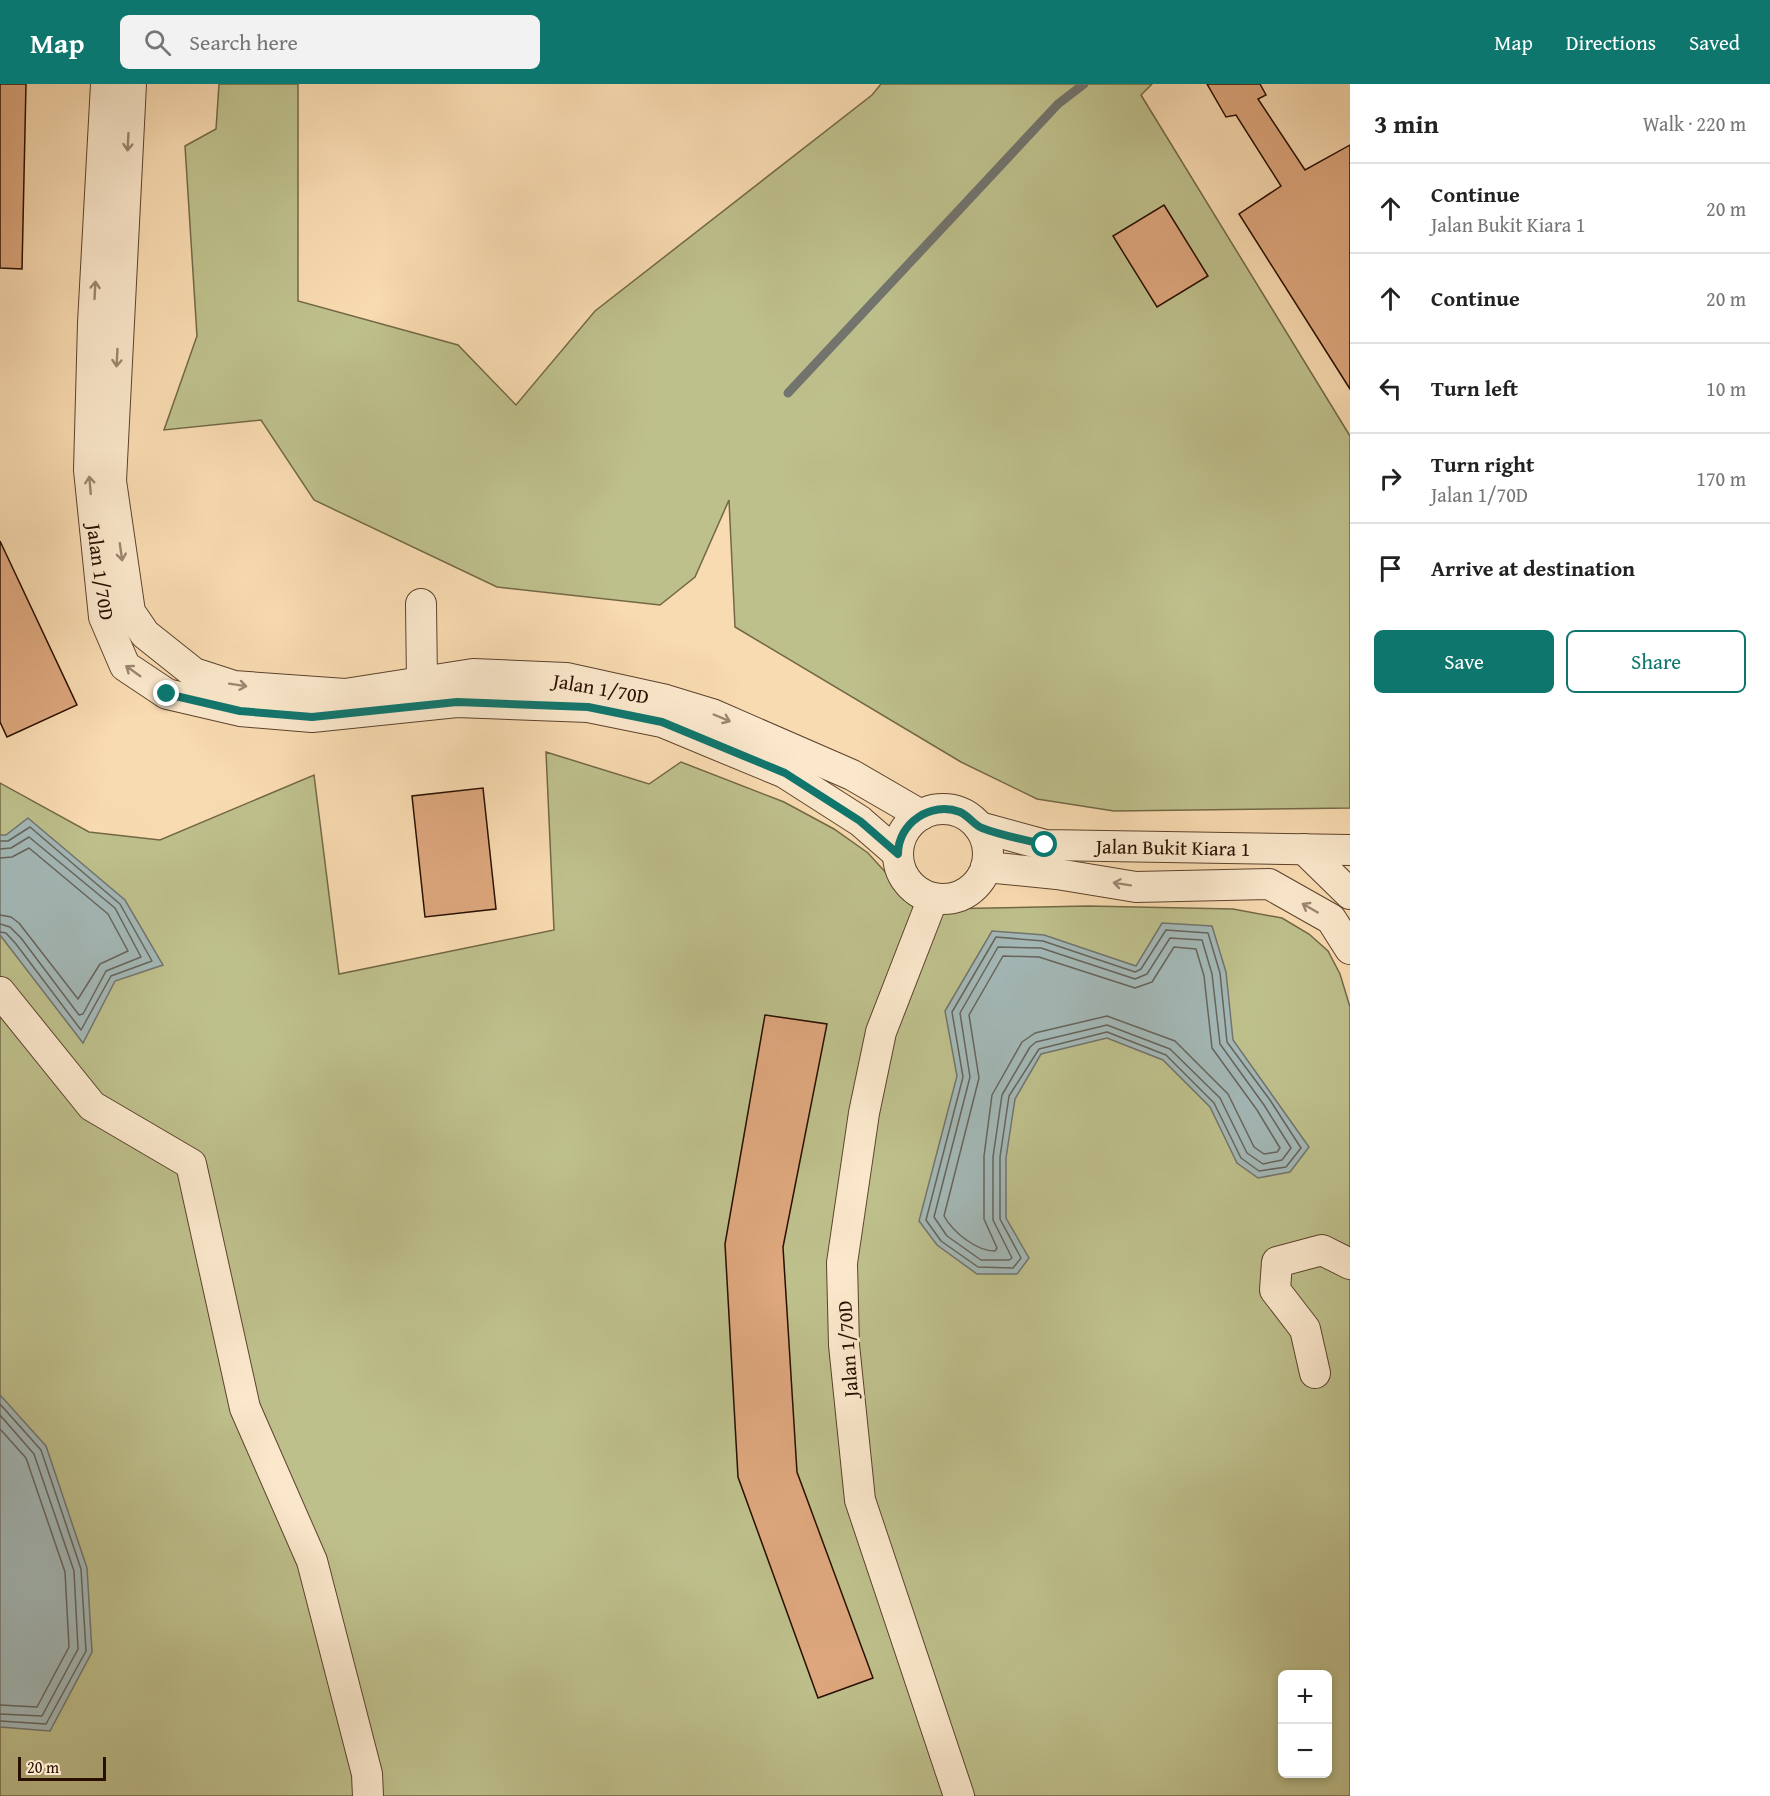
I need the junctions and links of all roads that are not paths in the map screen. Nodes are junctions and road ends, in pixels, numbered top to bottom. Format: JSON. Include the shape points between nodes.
{"nodes":[{"id":1,"x":106,"y":84,"type":"edge"},
{"id":2,"x":131,"y":84,"type":"edge"},
{"id":3,"x":421,"y":604,"type":"dead end"},
{"id":4,"x":422,"y":683,"type":"junction"},
{"id":5,"x":921,"y":815,"type":"junction"},
{"id":6,"x":979,"y":828,"type":"junction"},
{"id":7,"x":1304,"y":849,"type":"junction"},
{"id":8,"x":1350,"y":850,"type":"edge"},
{"id":9,"x":898,"y":854,"type":"junction"},
{"id":10,"x":986,"y":867,"type":"junction"},
{"id":11,"x":1350,"y":894,"type":"edge"},
{"id":12,"x":933,"y":898,"type":"junction"},
{"id":13,"x":1350,"y":949,"type":"edge"},
{"id":14,"x":0,"y":992,"type":"edge"},
{"id":15,"x":1350,"y":1264,"type":"edge"},
{"id":16,"x":1315,"y":1373,"type":"dead end"},
{"id":17,"x":368,"y":1796,"type":"edge"},
{"id":18,"x":959,"y":1796,"type":"edge"}],
"edges":[{"from":9,"to":1,"type":"street","name":"Jalan 1/70D","one_way":true,"via":[[860,821],[785,773],[662,722],[588,707],[457,702],[312,717],[240,711],[167,694],[125,666],[104,617],[89,470]]},
{"from":2,"to":4,"type":"street","name":"Jalan 1/70D","one_way":true,"via":[[111,481],[130,612],[145,634],[194,672],[234,686],[345,694]]},
{"from":3,"to":4,"type":"street"},
{"from":4,"to":5,"type":"street","name":"Jalan 1/70D","one_way":true,"via":[[473,675],[566,678],[666,700],[712,714],[852,775]]},
{"from":5,"to":6,"type":"street","via":[[933,810],[952,810],[970,818]]},
{"from":5,"to":9,"type":"street","via":[[902,834]]},
{"from":6,"to":7,"type":"street","name":"Jalan Bukit Kiara 1","via":[[1045,845]]},
{"from":6,"to":10,"type":"street","via":[[988,854]]},
{"from":7,"to":8,"type":"street","name":"Jalan Bukit Kiara 1"},
{"from":7,"to":11,"type":"street"},
{"from":9,"to":12,"type":"street","via":[[902,874],[910,885]]},
{"from":10,"to":12,"type":"street","via":[[972,889],[960,896]]},
{"from":13,"to":10,"type":"street","name":"Jalan Bukit Kiara 1","one_way":true,"via":[[1330,919],[1269,884],[1136,886]]},
{"from":12,"to":18,"type":"street","name":"Jalan 1/70D","via":[[881,1032],[864,1113],[842,1263],[844,1345],[860,1500]]},
{"from":14,"to":17,"type":"street","via":[[92,1106],[191,1164],[245,1408],[312,1561],[367,1774]]},
{"from":15,"to":16,"type":"street","via":[[1322,1250],[1277,1262],[1275,1290],[1305,1329]]}]}
